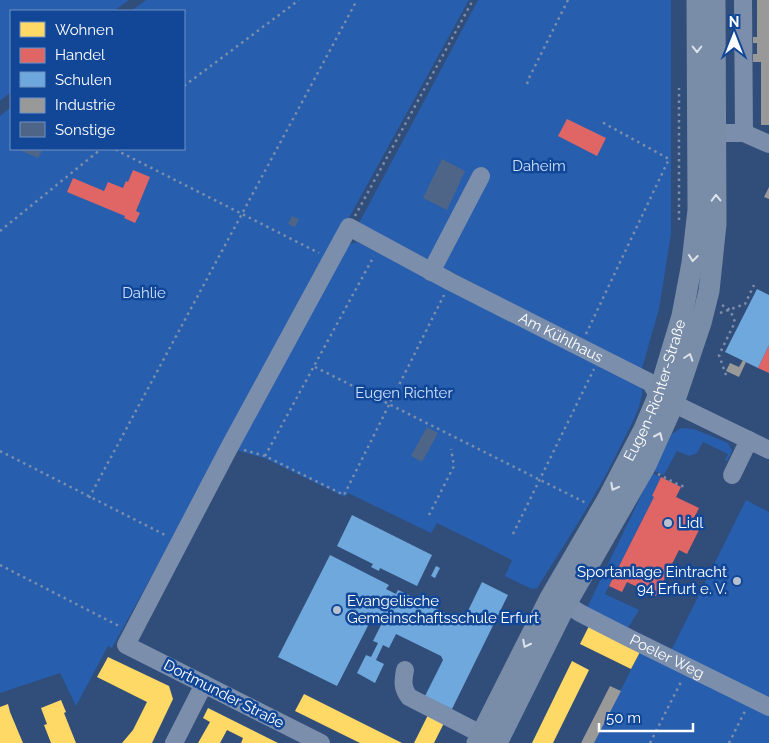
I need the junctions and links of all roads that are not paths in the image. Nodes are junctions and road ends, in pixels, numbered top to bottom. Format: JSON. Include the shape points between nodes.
{"nodes":[{"id":1,"x":697,"y":0,"type":"edge"},
{"id":2,"x":715,"y":0,"type":"edge"},
{"id":3,"x":743,"y":0,"type":"edge"},
{"id":4,"x":715,"y":133,"type":"junction"},
{"id":5,"x":744,"y":133,"type":"junction"},
{"id":6,"x":769,"y":144,"type":"edge"},
{"id":7,"x":481,"y":176,"type":"dead end"},
{"id":8,"x":431,"y":272,"type":"junction"},
{"id":9,"x":666,"y":400,"type":"junction"},
{"id":10,"x":749,"y":440,"type":"junction"},
{"id":11,"x":769,"y":450,"type":"edge"},
{"id":12,"x":732,"y":476,"type":"dead end"},
{"id":13,"x":566,"y":604,"type":"junction"},
{"id":14,"x":129,"y":638,"type":"joint"},
{"id":15,"x":405,"y":670,"type":"dead end"},
{"id":16,"x":204,"y":684,"type":"junction"},
{"id":17,"x":769,"y":707,"type":"edge"},
{"id":18,"x":485,"y":740,"type":"edge"},
{"id":19,"x":174,"y":743,"type":"edge"},
{"id":20,"x":321,"y":743,"type":"edge"}],
"edges":[{"from":1,"to":9,"type":"main road","name":"Eugen-Richter-Straße","one_way":true,"via":[[698,210],[692,264]]},
{"from":2,"to":4,"type":"main road","name":"Eugen-Richter-Straße"},
{"from":3,"to":5,"type":"street"},
{"from":4,"to":5,"type":"street"},
{"from":9,"to":4,"type":"main road","name":"Eugen-Richter-Straße","one_way":true,"via":[[710,291],[716,224]]},
{"from":5,"to":6,"type":"street"},
{"from":7,"to":8,"type":"street"},
{"from":8,"to":9,"type":"street","name":"Am Kühlhaus","via":[[651,383]]},
{"from":8,"to":14,"type":"street","name":"Am Kühlhaus","via":[[349,227]]},
{"from":9,"to":10,"type":"street","name":"Am Kühlhaus"},
{"from":13,"to":9,"type":"main road","name":"Eugen-Richter-Straße","one_way":true,"via":[[646,465]]},
{"from":9,"to":18,"type":"main road","name":"Eugen-Richter-Straße","one_way":true,"via":[[644,429],[550,598]]},
{"from":10,"to":11,"type":"street","name":"Am Kühlhaus"},
{"from":10,"to":12,"type":"street"},
{"from":13,"to":17,"type":"street","name":"Poeler Weg","via":[[580,614]]},
{"from":13,"to":18,"type":"main road","name":"Eugen-Richter-Straße"},
{"from":14,"to":16,"type":"street","name":"Dortmunder Straße"},
{"from":15,"to":18,"type":"street","via":[[404,691],[409,698]]},
{"from":16,"to":19,"type":"street"},
{"from":16,"to":20,"type":"street","name":"Dortmunder Straße"}]}
